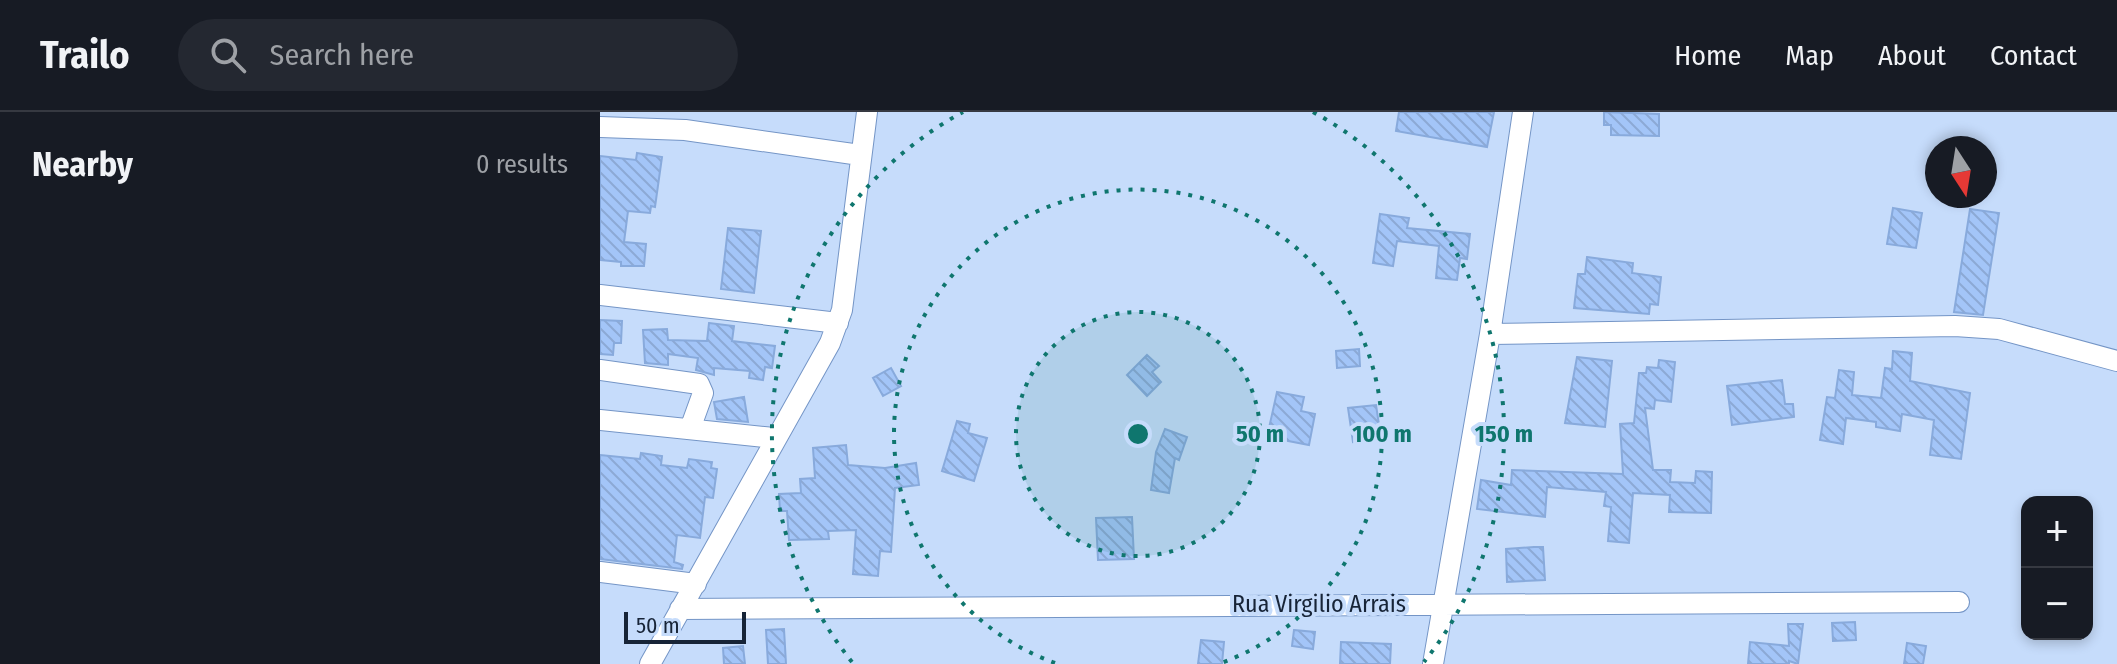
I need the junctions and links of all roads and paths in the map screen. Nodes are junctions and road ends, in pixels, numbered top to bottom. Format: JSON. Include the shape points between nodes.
{"nodes":[{"id":1,"x":867,"y":112,"type":"edge"},
{"id":2,"x":1523,"y":112,"type":"edge"},
{"id":3,"x":600,"y":127,"type":"edge"},
{"id":4,"x":860,"y":155,"type":"junction"},
{"id":5,"x":600,"y":295,"type":"edge"},
{"id":6,"x":838,"y":323,"type":"junction"},
{"id":7,"x":1490,"y":334,"type":"junction"},
{"id":8,"x":2117,"y":361,"type":"edge"},
{"id":9,"x":600,"y":370,"type":"edge"},
{"id":10,"x":600,"y":420,"type":"edge"},
{"id":11,"x":690,"y":429,"type":"junction"},
{"id":12,"x":774,"y":438,"type":"junction"},
{"id":13,"x":600,"y":572,"type":"edge"},
{"id":14,"x":696,"y":584,"type":"junction"},
{"id":15,"x":1959,"y":602,"type":"dead end"},
{"id":16,"x":1442,"y":603,"type":"junction"},
{"id":17,"x":680,"y":609,"type":"junction"},
{"id":18,"x":650,"y":664,"type":"edge"},
{"id":19,"x":1433,"y":664,"type":"edge"}],
"edges":[{"from":1,"to":4,"type":"street"},
{"from":2,"to":7,"type":"street"},
{"from":3,"to":4,"type":"street","via":[[685,130]]},
{"from":4,"to":6,"type":"street"},
{"from":5,"to":6,"type":"street"},
{"from":6,"to":12,"type":"street"},
{"from":7,"to":8,"type":"street","via":[[1955,326],[1999,329]]},
{"from":7,"to":16,"type":"street"},
{"from":9,"to":11,"type":"street","via":[[699,384],[703,393]]},
{"from":10,"to":11,"type":"street"},
{"from":11,"to":12,"type":"street"},
{"from":12,"to":14,"type":"street"},
{"from":13,"to":14,"type":"street"},
{"from":14,"to":17,"type":"street"},
{"from":15,"to":16,"type":"street","name":"Rua Virgilio Arrais"},
{"from":16,"to":17,"type":"street","name":"Rua Virgilio Arrais"},
{"from":16,"to":19,"type":"street"},
{"from":17,"to":18,"type":"street"}]}
